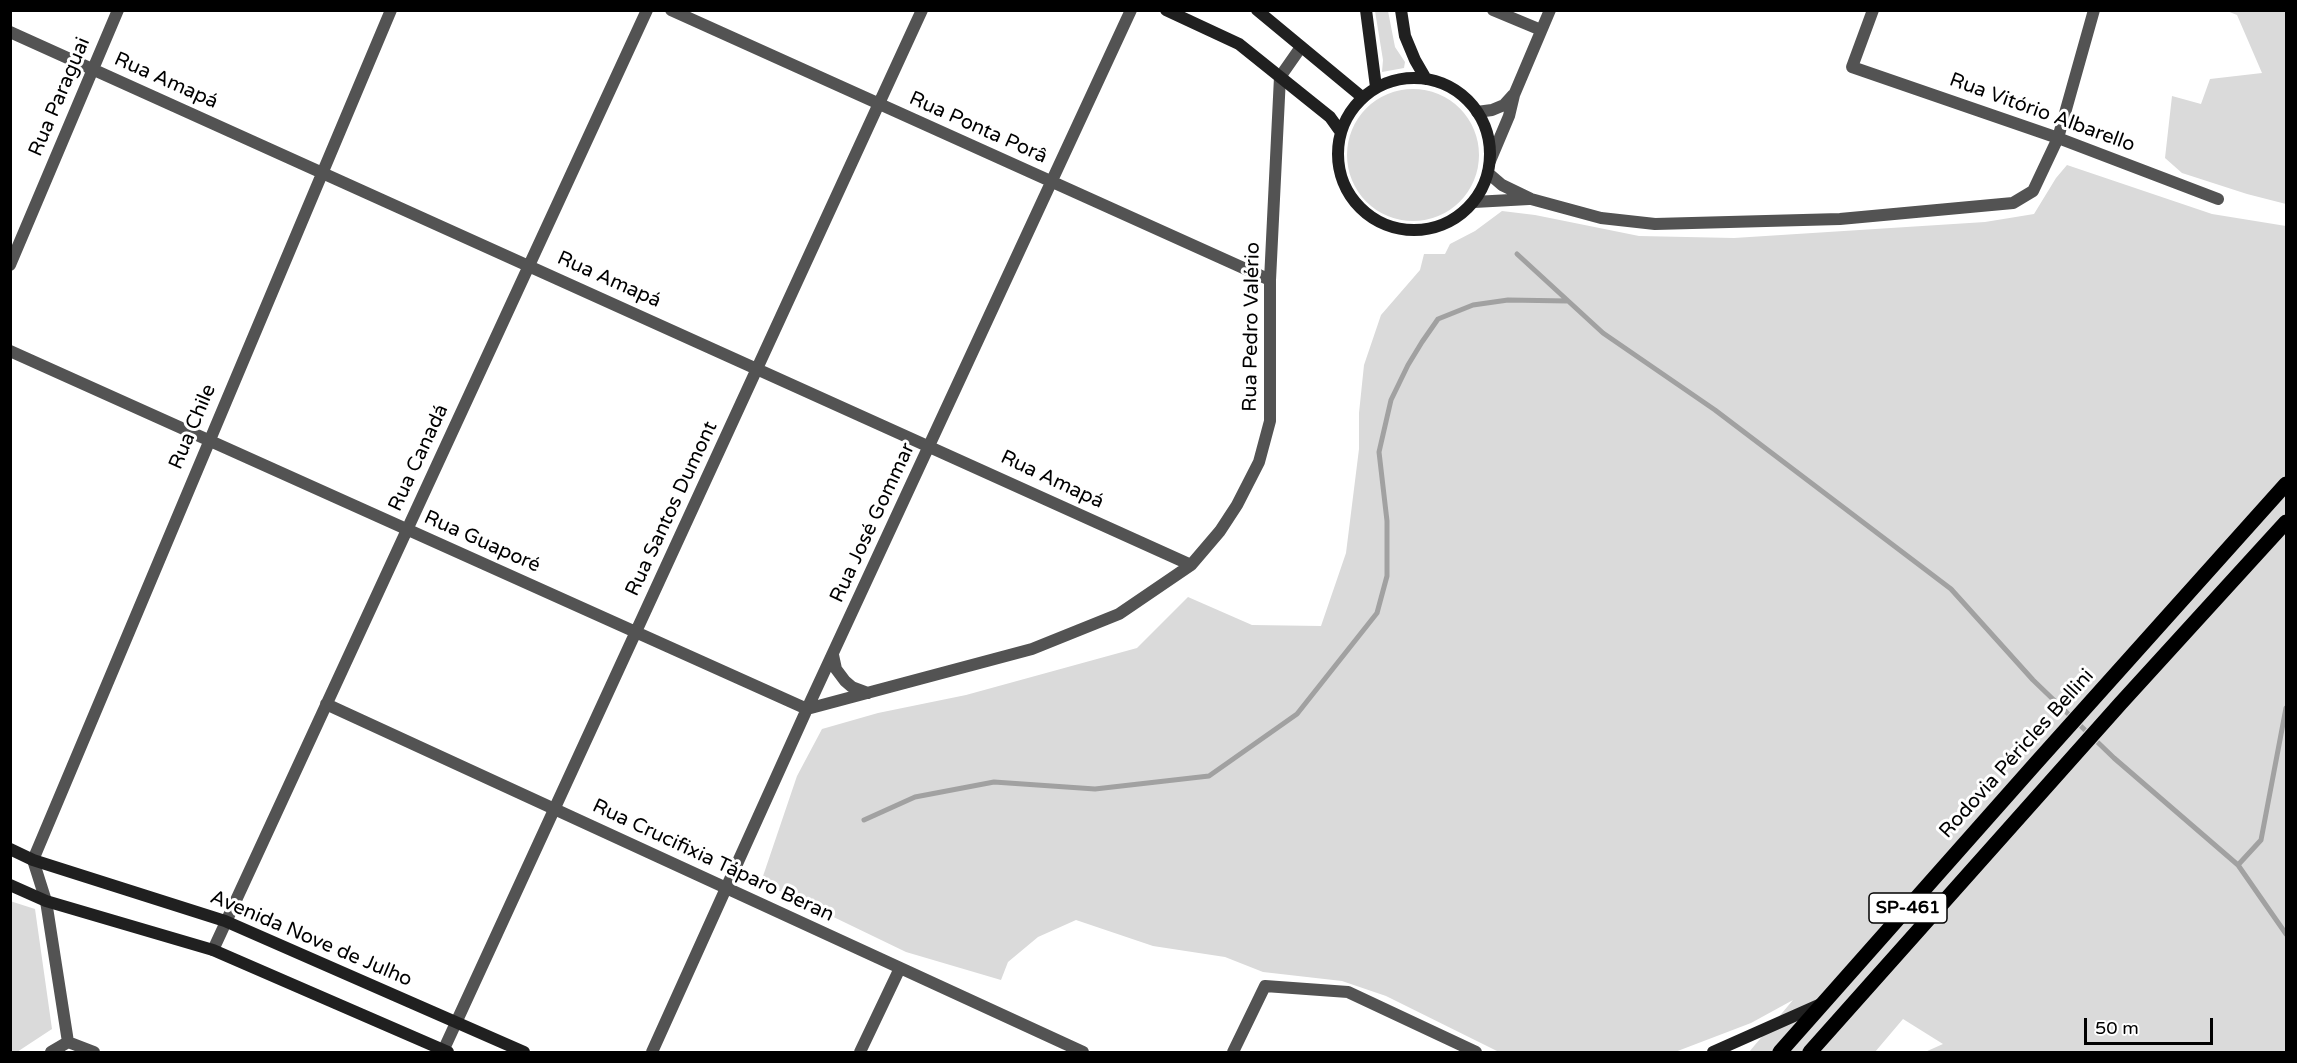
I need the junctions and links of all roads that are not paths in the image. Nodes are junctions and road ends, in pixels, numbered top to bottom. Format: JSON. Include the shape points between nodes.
{"nodes":[{"id":1,"x":118,"y":10,"type":"edge"},
{"id":2,"x":391,"y":10,"type":"edge"},
{"id":3,"x":647,"y":10,"type":"edge"},
{"id":4,"x":671,"y":10,"type":"edge"},
{"id":5,"x":922,"y":10,"type":"edge"},
{"id":6,"x":1131,"y":10,"type":"edge"},
{"id":7,"x":1166,"y":10,"type":"edge"},
{"id":8,"x":1257,"y":10,"type":"edge"},
{"id":9,"x":1366,"y":10,"type":"edge"},
{"id":10,"x":1401,"y":10,"type":"edge"},
{"id":11,"x":1493,"y":10,"type":"edge"},
{"id":12,"x":1550,"y":10,"type":"edge"},
{"id":13,"x":1873,"y":10,"type":"edge"},
{"id":14,"x":2094,"y":10,"type":"edge"},
{"id":15,"x":1542,"y":30,"type":"junction"},
{"id":16,"x":10,"y":32,"type":"edge"},
{"id":17,"x":1301,"y":47,"type":"junction"},
{"id":18,"x":93,"y":69,"type":"junction"},
{"id":19,"x":1280,"y":77,"type":"junction"},
{"id":20,"x":1426,"y":78,"type":"junction"},
{"id":21,"x":1376,"y":87,"type":"junction"},
{"id":22,"x":1514,"y":94,"type":"junction"},
{"id":23,"x":1362,"y":97,"type":"junction"},
{"id":24,"x":879,"y":104,"type":"junction"},
{"id":25,"x":1478,"y":112,"type":"junction"},
{"id":26,"x":1340,"y":131,"type":"junction"},
{"id":27,"x":2058,"y":138,"type":"junction"},
{"id":28,"x":1489,"y":167,"type":"junction"},
{"id":29,"x":322,"y":172,"type":"junction"},
{"id":30,"x":1052,"y":182,"type":"junction"},
{"id":31,"x":1531,"y":199,"type":"junction"},
{"id":32,"x":2218,"y":199,"type":"dead end"},
{"id":33,"x":1474,"y":202,"type":"junction"},
{"id":34,"x":10,"y":265,"type":"edge"},
{"id":35,"x":530,"y":266,"type":"junction"},
{"id":36,"x":1270,"y":280,"type":"junction"},
{"id":37,"x":10,"y":351,"type":"edge"},
{"id":38,"x":758,"y":368,"type":"junction"},
{"id":39,"x":208,"y":440,"type":"junction"},
{"id":40,"x":930,"y":446,"type":"junction"},
{"id":41,"x":2286,"y":484,"type":"edge"},
{"id":42,"x":2286,"y":522,"type":"edge"},
{"id":43,"x":407,"y":530,"type":"junction"},
{"id":44,"x":1191,"y":565,"type":"junction"},
{"id":45,"x":636,"y":633,"type":"junction"},
{"id":46,"x":833,"y":655,"type":"junction"},
{"id":47,"x":869,"y":693,"type":"junction"},
{"id":48,"x":326,"y":704,"type":"junction"},
{"id":49,"x":807,"y":709,"type":"junction"},
{"id":50,"x":555,"y":809,"type":"junction"},
{"id":51,"x":10,"y":849,"type":"edge"},
{"id":52,"x":33,"y":860,"type":"junction"},
{"id":53,"x":10,"y":885,"type":"edge"},
{"id":54,"x":727,"y":889,"type":"junction"},
{"id":55,"x":46,"y":901,"type":"junction"},
{"id":56,"x":225,"y":921,"type":"junction"},
{"id":57,"x":213,"y":950,"type":"junction"},
{"id":58,"x":900,"y":968,"type":"junction"},
{"id":59,"x":1825,"y":1002,"type":"junction"},
{"id":60,"x":456,"y":1023,"type":"junction"},
{"id":61,"x":69,"y":1042,"type":"junction"},
{"id":62,"x":446,"y":1052,"type":"edge"},
{"id":63,"x":51,"y":1053,"type":"edge"},
{"id":64,"x":94,"y":1053,"type":"edge"},
{"id":65,"x":524,"y":1053,"type":"edge"},
{"id":66,"x":652,"y":1053,"type":"edge"},
{"id":67,"x":860,"y":1053,"type":"edge"},
{"id":68,"x":1083,"y":1053,"type":"edge"},
{"id":69,"x":1233,"y":1053,"type":"edge"},
{"id":70,"x":1476,"y":1053,"type":"edge"},
{"id":71,"x":1713,"y":1053,"type":"edge"},
{"id":72,"x":1780,"y":1053,"type":"edge"},
{"id":73,"x":1810,"y":1053,"type":"edge"}],
"edges":[{"from":1,"to":18,"type":"street","name":"Rua Paraguai"},
{"from":2,"to":29,"type":"street","name":"Rua Chile"},
{"from":3,"to":35,"type":"street","name":"Rua Canadá"},
{"from":4,"to":24,"type":"street","name":"Rua Ponta Porâ"},
{"from":5,"to":24,"type":"street","name":"Rua Santos Dumont"},
{"from":6,"to":30,"type":"street","name":"Rua José Gommar"},
{"from":7,"to":19,"type":"street","via":[[1239,44]]},
{"from":8,"to":17,"type":"street"},
{"from":9,"to":21,"type":"street"},
{"from":10,"to":20,"type":"street","via":[[1405,36]]},
{"from":11,"to":15,"type":"street"},
{"from":12,"to":15,"type":"street"},
{"from":13,"to":27,"type":"street","name":"Rua Vitório Albarello","via":[[1852,67]]},
{"from":14,"to":27,"type":"street"},
{"from":15,"to":22,"type":"street"},
{"from":16,"to":18,"type":"street","name":"Rua Amapá"},
{"from":17,"to":19,"type":"street"},
{"from":17,"to":23,"type":"street"},
{"from":18,"to":29,"type":"street","name":"Rua Amapá"},
{"from":18,"to":34,"type":"street","name":"Rua Paraguai"},
{"from":19,"to":26,"type":"street","via":[[1330,117]]},
{"from":19,"to":36,"type":"street","name":"Rua Pedro Valério"},
{"from":20,"to":21,"type":"street","via":[[1409,77]]},
{"from":20,"to":25,"type":"street","via":[[1455,90]]},
{"from":21,"to":23,"type":"street"},
{"from":22,"to":25,"type":"street","via":[[1504,105]]},
{"from":22,"to":28,"type":"street"},
{"from":23,"to":26,"type":"street"},
{"from":24,"to":30,"type":"street","name":"Rua Ponta Porâ"},
{"from":24,"to":38,"type":"street","name":"Rua Santos Dumont"},
{"from":25,"to":28,"type":"street","via":[[1488,136]]},
{"from":26,"to":33,"type":"street","via":[[1337,155],[1341,178],[1368,215],[1389,226],[1412,230],[1435,227]]},
{"from":27,"to":31,"type":"street","via":[[2033,191],[2013,203],[1840,219],[1655,224],[1601,218]]},
{"from":27,"to":32,"type":"street","name":"Rua Vitório Albarello"},
{"from":28,"to":31,"type":"street","via":[[1502,185]]},
{"from":28,"to":33,"type":"street"},
{"from":29,"to":35,"type":"street","name":"Rua Amapá"},
{"from":29,"to":39,"type":"street","name":"Rua Chile"},
{"from":30,"to":36,"type":"street","name":"Rua Ponta Porâ"},
{"from":30,"to":40,"type":"street","name":"Rua José Gommar"},
{"from":31,"to":33,"type":"street"},
{"from":35,"to":38,"type":"street","name":"Rua Amapá"},
{"from":35,"to":43,"type":"street","name":"Rua Canadá"},
{"from":36,"to":44,"type":"street","name":"Rua Pedro Valério","via":[[1270,421],[1259,462],[1220,531]]},
{"from":37,"to":39,"type":"street","name":"Rua Guaporé"},
{"from":38,"to":40,"type":"street","name":"Rua Amapá"},
{"from":38,"to":45,"type":"street","name":"Rua Santos Dumont"},
{"from":39,"to":43,"type":"street","name":"Rua Guaporé"},
{"from":39,"to":52,"type":"street","name":"Rua Chile"},
{"from":40,"to":44,"type":"street","name":"Rua Amapá"},
{"from":40,"to":46,"type":"street","name":"Rua José Gommar"},
{"from":41,"to":59,"type":"main road","name":"Rodovia Péricles Bellini","number":"SP-461"},
{"from":42,"to":73,"type":"main road","number":"SP-461"},
{"from":43,"to":45,"type":"street","name":"Rua Guaporé"},
{"from":43,"to":48,"type":"street","name":"Rua Canadá"},
{"from":44,"to":47,"type":"street","name":"Rua Pedro Valério","via":[[1119,614],[1032,649]]},
{"from":45,"to":49,"type":"street","name":"Rua Guaporé"},
{"from":45,"to":50,"type":"street","name":"Rua Santos Dumont"},
{"from":46,"to":47,"type":"street","via":[[836,669],[845,681]]},
{"from":46,"to":49,"type":"street","name":"Rua José Gommar"},
{"from":47,"to":49,"type":"street","name":"Rua Pedro Valério"},
{"from":48,"to":50,"type":"street","name":"Rua Crucifixia Táparo Beran"},
{"from":48,"to":56,"type":"street","name":"Rua Canadá"},
{"from":49,"to":54,"type":"street","name":"Rua José Gommar"},
{"from":50,"to":54,"type":"street","name":"Rua Crucifixia Táparo Beran"},
{"from":50,"to":60,"type":"street","name":"Rua Santos Dumont"},
{"from":51,"to":52,"type":"street","name":"Avenida Nove de Julho"},
{"from":52,"to":55,"type":"street"},
{"from":52,"to":56,"type":"street","name":"Avenida Nove de Julho"},
{"from":53,"to":55,"type":"street"},
{"from":54,"to":58,"type":"street","name":"Rua Crucifixia Táparo Beran"},
{"from":54,"to":66,"type":"street","name":"Rua José Gommar"},
{"from":55,"to":57,"type":"street"},
{"from":55,"to":61,"type":"street"},
{"from":56,"to":57,"type":"street","name":"Rua Canadá"},
{"from":56,"to":60,"type":"street","name":"Avenida Nove de Julho"},
{"from":57,"to":62,"type":"street"},
{"from":58,"to":67,"type":"street"},
{"from":58,"to":68,"type":"street","name":"Rua Crucifixia Táparo Beran"},
{"from":59,"to":71,"type":"street"},
{"from":59,"to":72,"type":"main road","name":"Rodovia Péricles Bellini","number":"SP-461"},
{"from":60,"to":62,"type":"street","name":"Rua Santos Dumont"},
{"from":60,"to":65,"type":"street","name":"Avenida Nove de Julho"},
{"from":61,"to":63,"type":"street"},
{"from":61,"to":64,"type":"street"},
{"from":69,"to":70,"type":"street","via":[[1265,986],[1348,992]]}]}
